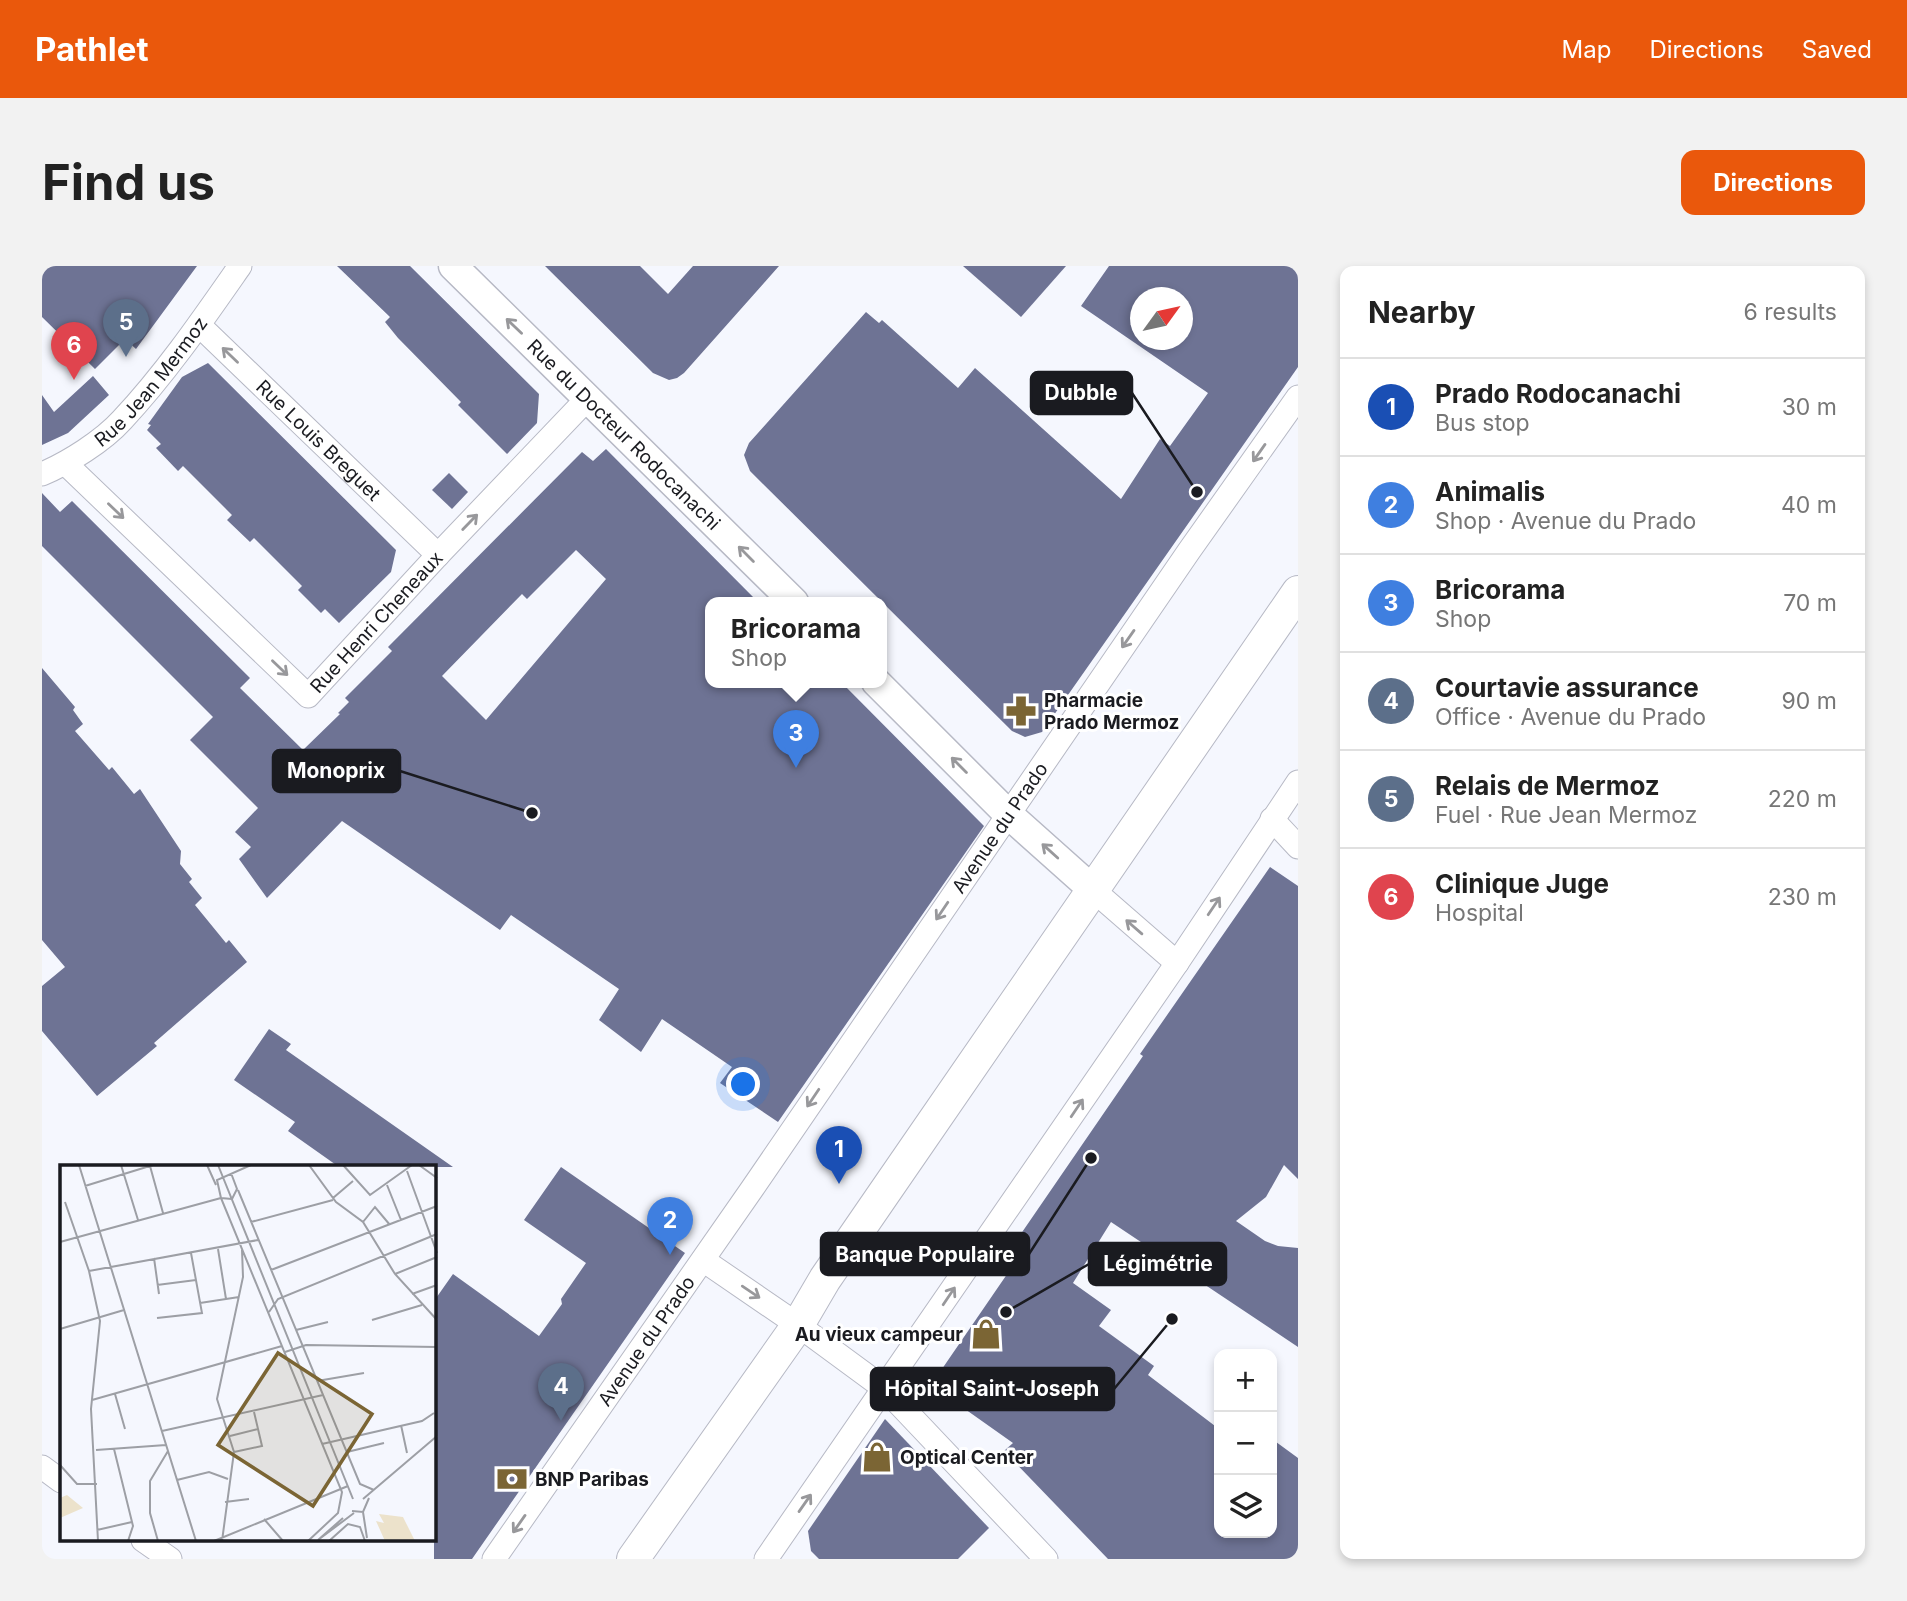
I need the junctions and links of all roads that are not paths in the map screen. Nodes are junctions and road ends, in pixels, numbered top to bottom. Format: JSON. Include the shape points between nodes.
{"nodes":[{"id":1,"x":240,"y":266,"type":"edge"},
{"id":2,"x":453,"y":266,"type":"edge"},
{"id":3,"x":199,"y":325,"type":"junction"},
{"id":4,"x":1298,"y":397,"type":"edge"},
{"id":5,"x":588,"y":398,"type":"junction"},
{"id":6,"x":66,"y":464,"type":"junction"},
{"id":7,"x":42,"y":474,"type":"edge"},
{"id":8,"x":438,"y":555,"type":"junction"},
{"id":9,"x":1298,"y":592,"type":"edge"},
{"id":10,"x":789,"y":597,"type":"edge"},
{"id":11,"x":882,"y":688,"type":"edge"},
{"id":12,"x":1298,"y":782,"type":"edge"},
{"id":13,"x":1008,"y":814,"type":"junction"},
{"id":14,"x":1272,"y":819,"type":"junction"},
{"id":15,"x":1298,"y":847,"type":"edge"},
{"id":16,"x":1093,"y":889,"type":"junction"},
{"id":17,"x":1177,"y":963,"type":"junction"},
{"id":18,"x":703,"y":1260,"type":"junction"},
{"id":19,"x":798,"y":1325,"type":"junction"},
{"id":20,"x":885,"y":1389,"type":"junction"},
{"id":21,"x":42,"y":1468,"type":"edge"},
{"id":22,"x":60,"y":1480,"type":"edge"},
{"id":23,"x":146,"y":1542,"type":"edge"},
{"id":24,"x":773,"y":1556,"type":"edge"},
{"id":25,"x":170,"y":1559,"type":"edge"},
{"id":26,"x":494,"y":1559,"type":"edge"},
{"id":27,"x":633,"y":1559,"type":"edge"},
{"id":28,"x":1046,"y":1559,"type":"edge"}],
"edges":[{"from":1,"to":3,"type":"street","name":"Rue Jean Mermoz"},
{"from":5,"to":2,"type":"street","name":"Rue du Docteur Rodocanachi","one_way":true},
{"from":3,"to":6,"type":"street","name":"Rue Jean Mermoz","via":[[121,422]]},
{"from":8,"to":3,"type":"street","name":"Rue Louis Breguet","one_way":true},
{"from":4,"to":13,"type":"street","name":"Avenue du Prado","one_way":true},
{"from":8,"to":5,"type":"street","name":"Rue Henri Cheneaux","one_way":true},
{"from":10,"to":5,"type":"street","name":"Rue du Docteur Rodocanachi","one_way":true},
{"from":6,"to":7,"type":"street","name":"Rue Jean Mermoz"},
{"from":6,"to":8,"type":"street","name":"Rue Henri Cheneaux","one_way":true,"via":[[309,696]]},
{"from":9,"to":16,"type":"main road"},
{"from":13,"to":11,"type":"street","one_way":true},
{"from":12,"to":14,"type":"street"},
{"from":16,"to":13,"type":"street","one_way":true},
{"from":13,"to":18,"type":"street","name":"Avenue du Prado","one_way":true},
{"from":14,"to":15,"type":"street"},
{"from":17,"to":14,"type":"street","one_way":true},
{"from":17,"to":16,"type":"street","one_way":true},
{"from":16,"to":19,"type":"main road"},
{"from":20,"to":17,"type":"street","one_way":true},
{"from":18,"to":19,"type":"street","name":"Avenue du Prado","one_way":true},
{"from":18,"to":26,"type":"street","name":"Avenue du Prado","one_way":true},
{"from":19,"to":20,"type":"street","name":"Avenue du Prado"},
{"from":19,"to":27,"type":"main road"},
{"from":24,"to":20,"type":"street","one_way":true},
{"from":20,"to":28,"type":"street","name":"Avenue du Prado"},
{"from":21,"to":22,"type":"street"},
{"from":23,"to":25,"type":"street"}]}
